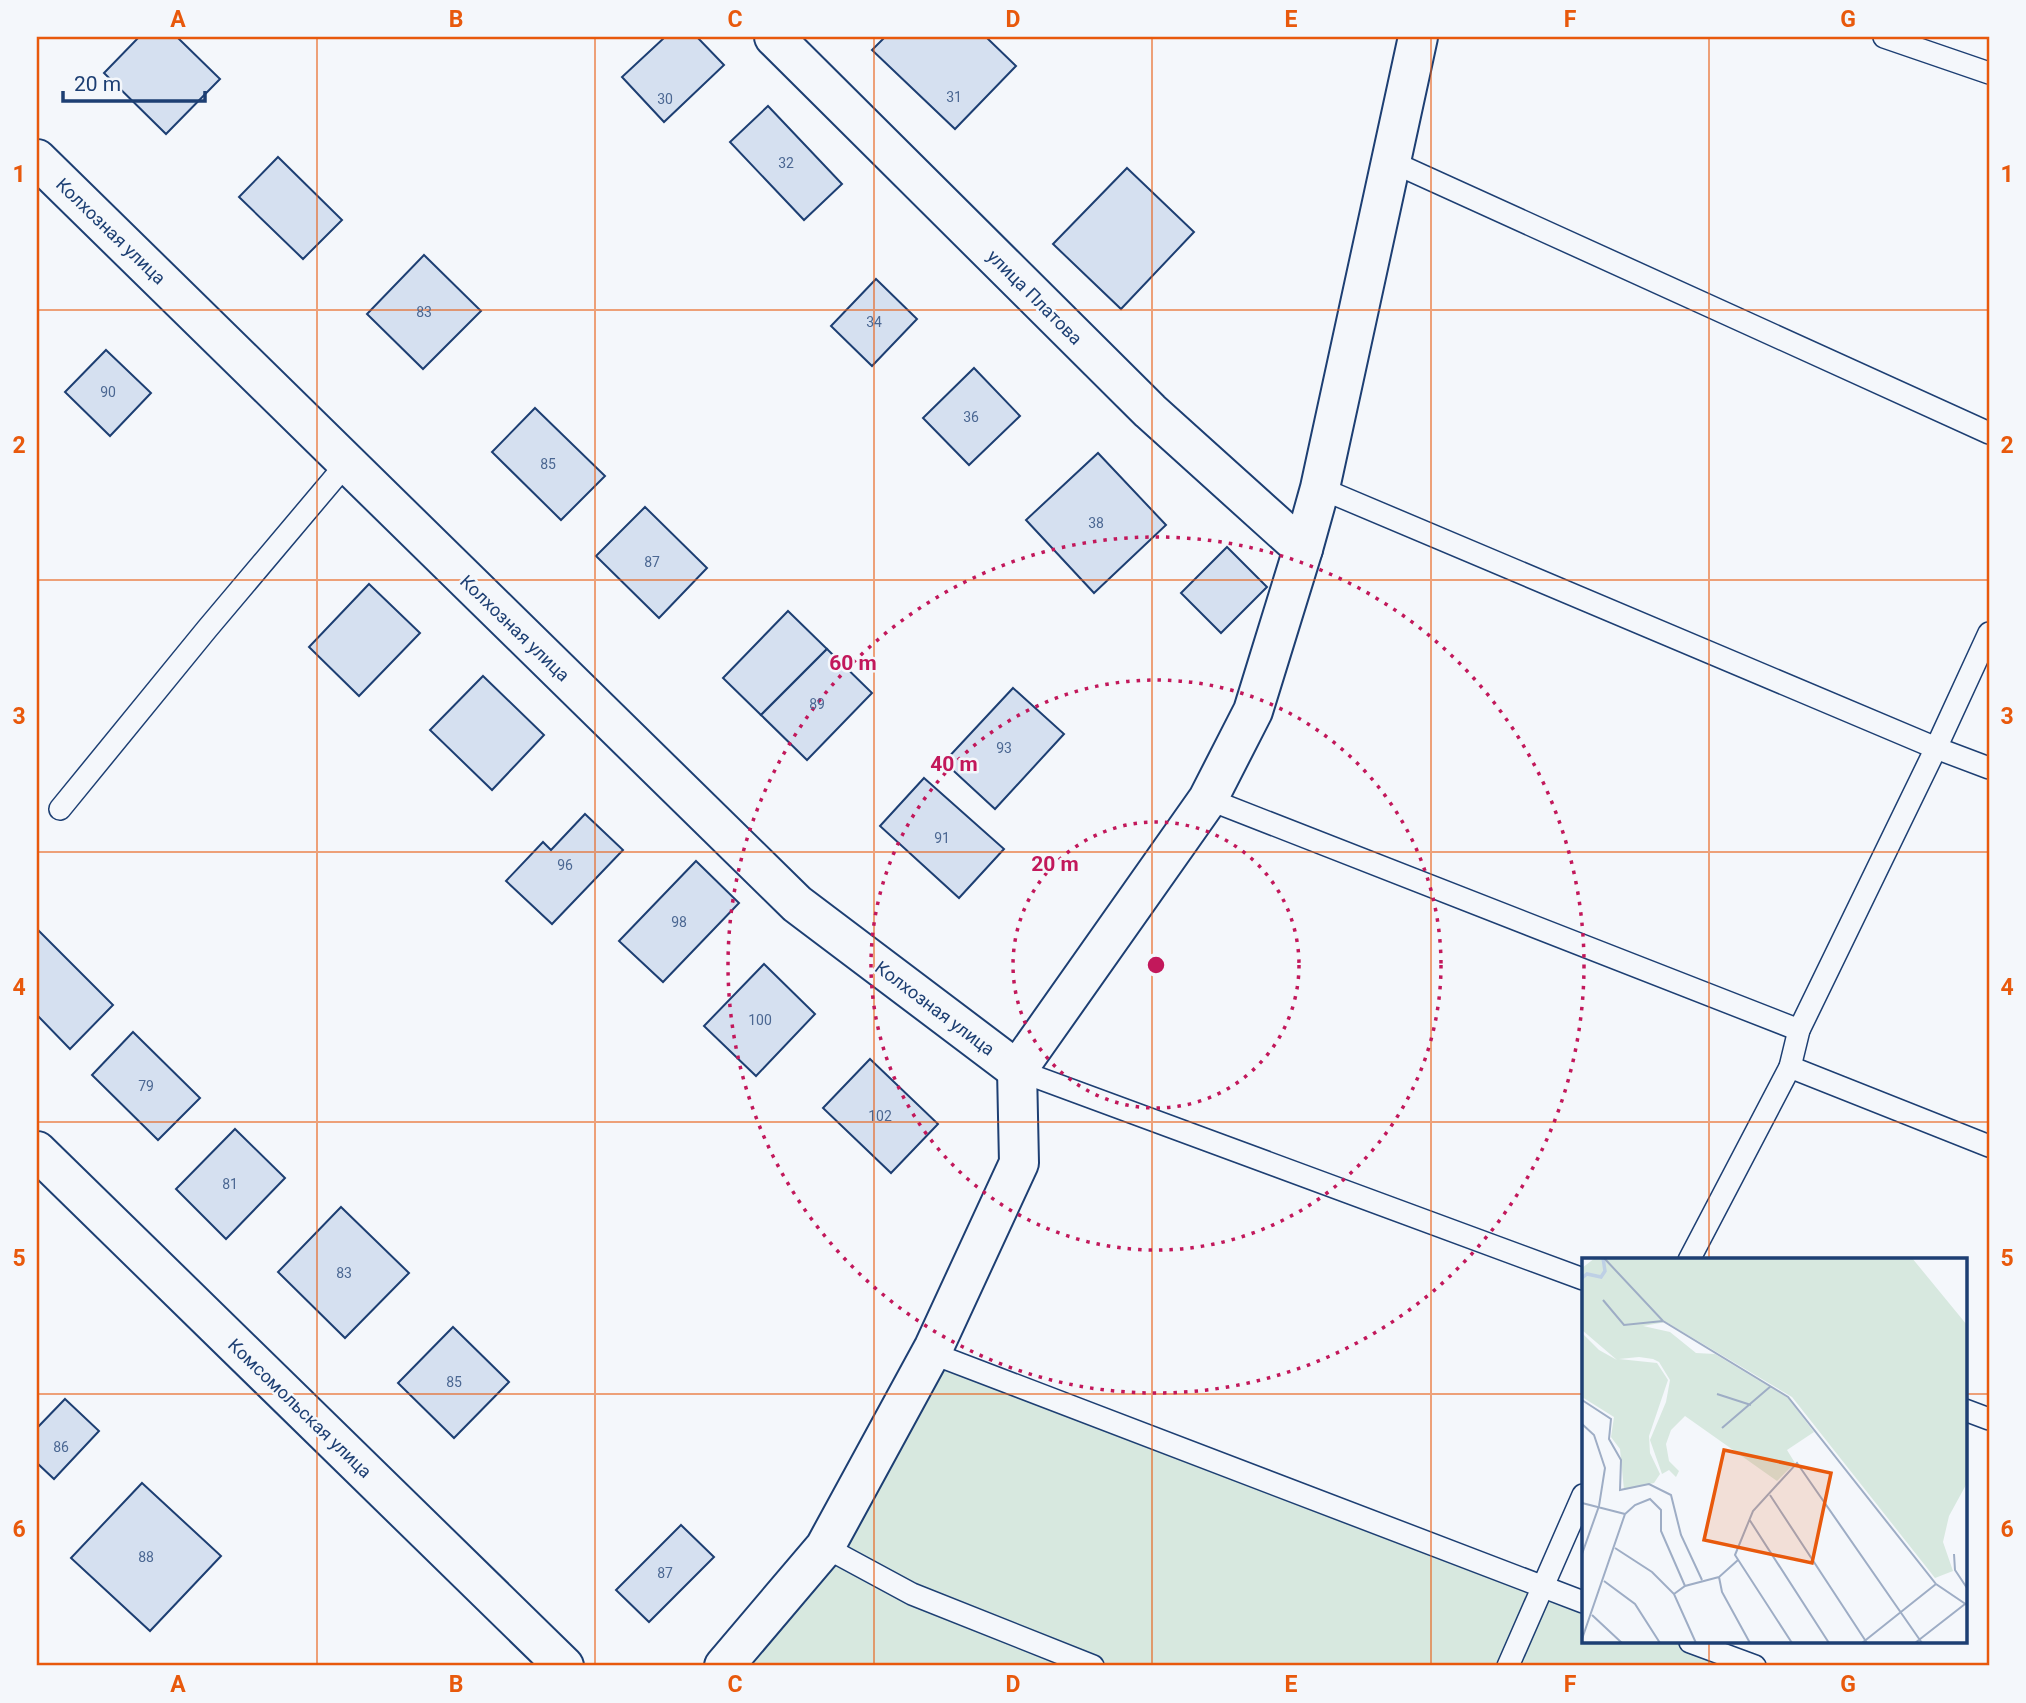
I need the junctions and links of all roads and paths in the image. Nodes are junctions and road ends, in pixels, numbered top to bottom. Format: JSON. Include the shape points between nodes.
{"nodes":[{"id":1,"x":774,"y":37,"type":"edge"},
{"id":2,"x":1418,"y":37,"type":"edge"},
{"id":3,"x":1884,"y":37,"type":"edge"},
{"id":4,"x":1989,"y":74,"type":"edge"},
{"id":5,"x":37,"y":159,"type":"edge"},
{"id":6,"x":1390,"y":160,"type":"junction"},
{"id":7,"x":1989,"y":433,"type":"edge"},
{"id":8,"x":347,"y":463,"type":"junction"},
{"id":9,"x":1320,"y":488,"type":"junction"},
{"id":10,"x":1303,"y":549,"type":"junction"},
{"id":11,"x":1989,"y":633,"type":"edge"},
{"id":12,"x":1936,"y":748,"type":"junction"},
{"id":13,"x":1989,"y":768,"type":"edge"},
{"id":14,"x":1208,"y":799,"type":"junction"},
{"id":15,"x":61,"y":809,"type":"dead end"},
{"id":16,"x":1799,"y":1030,"type":"junction"},
{"id":17,"x":1790,"y":1067,"type":"junction"},
{"id":18,"x":1017,"y":1070,"type":"junction"},
{"id":19,"x":1989,"y":1146,"type":"edge"},
{"id":20,"x":37,"y":1151,"type":"edge"},
{"id":21,"x":1690,"y":1258,"type":"edge"},
{"id":22,"x":1582,"y":1279,"type":"edge"},
{"id":23,"x":947,"y":1359,"type":"dead end"},
{"id":24,"x":1966,"y":1410,"type":"edge"},
{"id":25,"x":1989,"y":1419,"type":"edge"},
{"id":26,"x":1582,"y":1497,"type":"edge"},
{"id":27,"x":825,"y":1547,"type":"junction"},
{"id":28,"x":1544,"y":1587,"type":"junction"},
{"id":29,"x":1582,"y":1602,"type":"edge"},
{"id":30,"x":1695,"y":1644,"type":"edge"},
{"id":31,"x":564,"y":1666,"type":"edge"},
{"id":32,"x":724,"y":1666,"type":"edge"},
{"id":33,"x":1093,"y":1666,"type":"edge"},
{"id":34,"x":1508,"y":1666,"type":"edge"},
{"id":35,"x":1755,"y":1666,"type":"edge"}],
"edges":[{"from":1,"to":10,"type":"street","name":"улица Платова","via":[[1150,411]]},
{"from":2,"to":6,"type":"street"},
{"from":3,"to":4,"type":"lane"},
{"from":5,"to":8,"type":"street","name":"Колхозная улица"},
{"from":6,"to":7,"type":"lane"},
{"from":6,"to":9,"type":"street"},
{"from":8,"to":15,"type":"lane"},
{"from":8,"to":18,"type":"street","name":"Колхозная улица","via":[[797,904]]},
{"from":9,"to":10,"type":"street"},
{"from":9,"to":12,"type":"lane"},
{"from":10,"to":14,"type":"street","via":[[1253,711]]},
{"from":11,"to":12,"type":"lane"},
{"from":12,"to":13,"type":"lane"},
{"from":12,"to":16,"type":"lane"},
{"from":14,"to":16,"type":"lane"},
{"from":14,"to":18,"type":"street"},
{"from":16,"to":17,"type":"lane"},
{"from":17,"to":19,"type":"lane"},
{"from":17,"to":21,"type":"lane"},
{"from":18,"to":22,"type":"lane"},
{"from":18,"to":27,"type":"street","via":[[1018,1163],[934,1347]]},
{"from":20,"to":31,"type":"street","name":"Комсомольская улица"},
{"from":23,"to":28,"type":"lane"},
{"from":24,"to":25,"type":"lane"},
{"from":26,"to":28,"type":"lane"},
{"from":27,"to":32,"type":"street"},
{"from":27,"to":33,"type":"lane","via":[[912,1594]]},
{"from":28,"to":29,"type":"lane"},
{"from":28,"to":34,"type":"lane"},
{"from":30,"to":35,"type":"lane"}]}
